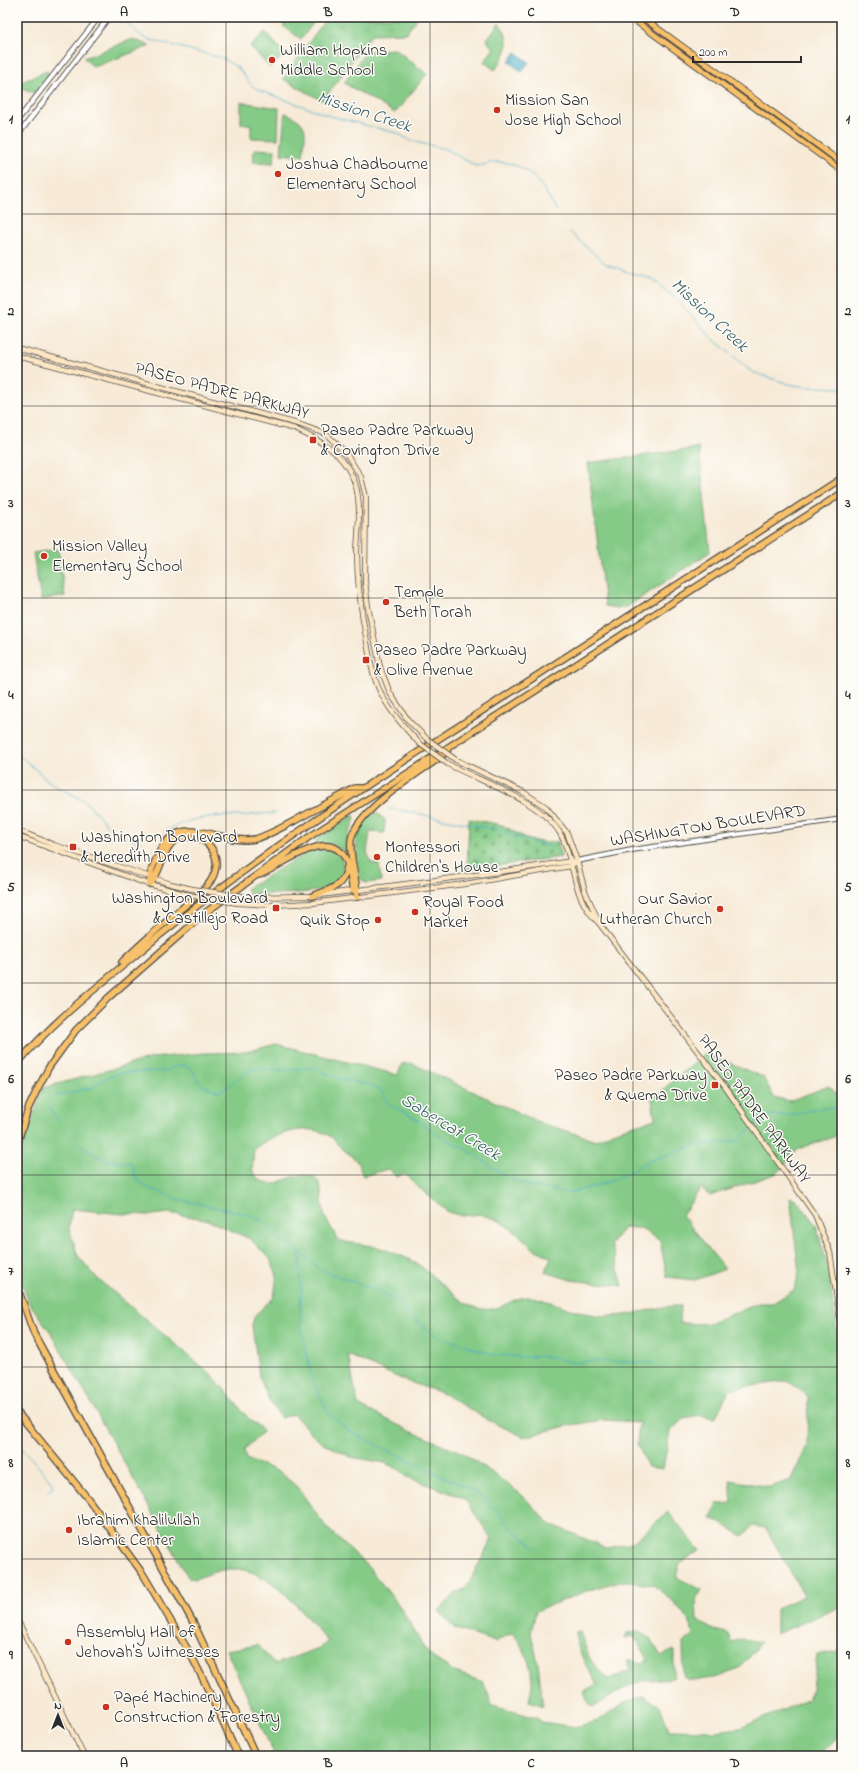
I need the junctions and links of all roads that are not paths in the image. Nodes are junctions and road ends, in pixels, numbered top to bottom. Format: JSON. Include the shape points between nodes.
{"nodes":[{"id":1,"x":100,"y":17,"type":"edge"},
{"id":2,"x":109,"y":17,"type":"edge"},
{"id":3,"x":630,"y":17,"type":"edge"},
{"id":4,"x":642,"y":17,"type":"edge"},
{"id":5,"x":17,"y":121,"type":"edge"},
{"id":6,"x":17,"y":136,"type":"edge"},
{"id":7,"x":842,"y":163,"type":"edge"},
{"id":8,"x":842,"y":171,"type":"edge"},
{"id":9,"x":17,"y":348,"type":"edge"},
{"id":10,"x":17,"y":356,"type":"edge"},
{"id":11,"x":842,"y":478,"type":"edge"},
{"id":12,"x":842,"y":493,"type":"edge"},
{"id":13,"x":453,"y":744,"type":"junction"},
{"id":14,"x":363,"y":788,"type":"junction"},
{"id":15,"x":842,"y":819,"type":"edge"},
{"id":16,"x":17,"y":830,"type":"edge"},
{"id":17,"x":17,"y":836,"type":"edge"},
{"id":18,"x":346,"y":860,"type":"junction"},
{"id":19,"x":570,"y":860,"type":"junction"},
{"id":20,"x":577,"y":861,"type":"junction"},
{"id":21,"x":571,"y":866,"type":"junction"},
{"id":22,"x":150,"y":877,"type":"junction"},
{"id":23,"x":251,"y":878,"type":"junction"},
{"id":24,"x":156,"y":879,"type":"junction"},
{"id":25,"x":150,"y":884,"type":"junction"},
{"id":26,"x":355,"y":890,"type":"junction"},
{"id":27,"x":312,"y":896,"type":"junction"},
{"id":28,"x":357,"y":898,"type":"junction"},
{"id":29,"x":598,"y":922,"type":"junction"},
{"id":30,"x":94,"y":989,"type":"junction"},
{"id":31,"x":17,"y":1064,"type":"edge"},
{"id":32,"x":17,"y":1144,"type":"edge"},
{"id":33,"x":17,"y":1286,"type":"edge"},
{"id":34,"x":842,"y":1332,"type":"edge"},
{"id":35,"x":17,"y":1412,"type":"edge"},
{"id":36,"x":17,"y":1619,"type":"edge"},
{"id":37,"x":84,"y":1756,"type":"edge"},
{"id":38,"x":238,"y":1756,"type":"edge"},
{"id":39,"x":256,"y":1756,"type":"edge"}],
"edges":[{"from":1,"to":5,"type":"street"},
{"from":2,"to":6,"type":"street"},
{"from":3,"to":8,"type":"main road"},
{"from":4,"to":7,"type":"main road"},
{"from":9,"to":20,"type":"main road","name":"PASEO PADRE PARKWAY","bridge":true,"via":[[298,424],[326,434],[346,453],[361,477],[366,497],[368,607],[380,667],[390,693],[408,720],[426,738],[456,760],[523,792],[546,807],[567,833]]},
{"from":10,"to":19,"type":"main road","name":"PASEO PADRE PARKWAY","bridge":true,"via":[[295,429],[322,442],[340,457],[353,477],[358,498],[357,582],[360,609],[372,668],[382,695],[400,723],[419,743],[448,764],[542,812],[561,835]]},
{"from":11,"to":14,"type":"highway"},
{"from":12,"to":13,"type":"highway"},
{"from":13,"to":23,"type":"highway","via":[[309,837]]},
{"from":13,"to":26,"type":"highway","via":[[442,756],[377,804],[356,826],[351,841]]},
{"from":14,"to":22,"type":"highway","via":[[355,788],[254,839],[229,838],[190,830],[176,833],[161,848]]},
{"from":14,"to":30,"type":"highway","via":[[227,882]]},
{"from":15,"to":20,"type":"street","name":"WASHINGTON BOULEVARD","via":[[632,850]]},
{"from":16,"to":22,"type":"main road","name":"WASHINGTON BOULEVARD"},
{"from":17,"to":25,"type":"main road"},
{"from":18,"to":23,"type":"highway","via":[[332,846],[319,845]]},
{"from":18,"to":26,"type":"highway"},
{"from":18,"to":27,"type":"highway","via":[[346,872],[339,884]]},
{"from":19,"to":20,"type":"main road","name":"WASHINGTON BOULEVARD"},
{"from":19,"to":21,"type":"main road","name":"PASEO PADRE PARKWAY"},
{"from":19,"to":26,"type":"main road","name":"WASHINGTON BOULEVARD","via":[[506,872]]},
{"from":20,"to":21,"type":"main road","name":"WASHINGTON BOULEVARD"},
{"from":20,"to":29,"type":"main road","name":"PASEO PADRE PARKWAY","via":[[585,891]]},
{"from":21,"to":28,"type":"main road","via":[[466,884]]},
{"from":21,"to":29,"type":"main road","name":"PASEO PADRE PARKWAY","via":[[583,901]]},
{"from":22,"to":24,"type":"main road","name":"WASHINGTON BOULEVARD"},
{"from":22,"to":25,"type":"highway"},
{"from":23,"to":32,"type":"highway","via":[[205,913],[108,998],[76,1030],[49,1067],[38,1088]]},
{"from":24,"to":25,"type":"highway"},
{"from":24,"to":27,"type":"main road","name":"WASHINGTON BOULEVARD","bridge":true,"via":[[192,889],[247,897]]},
{"from":24,"to":30,"type":"highway","via":[[166,850],[177,840],[197,838],[207,843],[214,852],[216,868],[207,886],[135,948]]},
{"from":25,"to":28,"type":"main road","bridge":true,"via":[[188,895],[238,903],[290,905]]},
{"from":26,"to":27,"type":"main road","name":"WASHINGTON BOULEVARD"},
{"from":26,"to":28,"type":"highway"},
{"from":29,"to":34,"type":"main road","name":"PASEO PADRE PARKWAY","via":[[725,1087],[815,1215],[830,1252]]},
{"from":30,"to":31,"type":"highway","via":[[37,1041]]},
{"from":33,"to":39,"type":"highway","via":[[34,1334],[194,1624]]},
{"from":35,"to":38,"type":"highway","via":[[89,1500],[143,1574],[199,1670]]},
{"from":36,"to":37,"type":"main road"}]}
